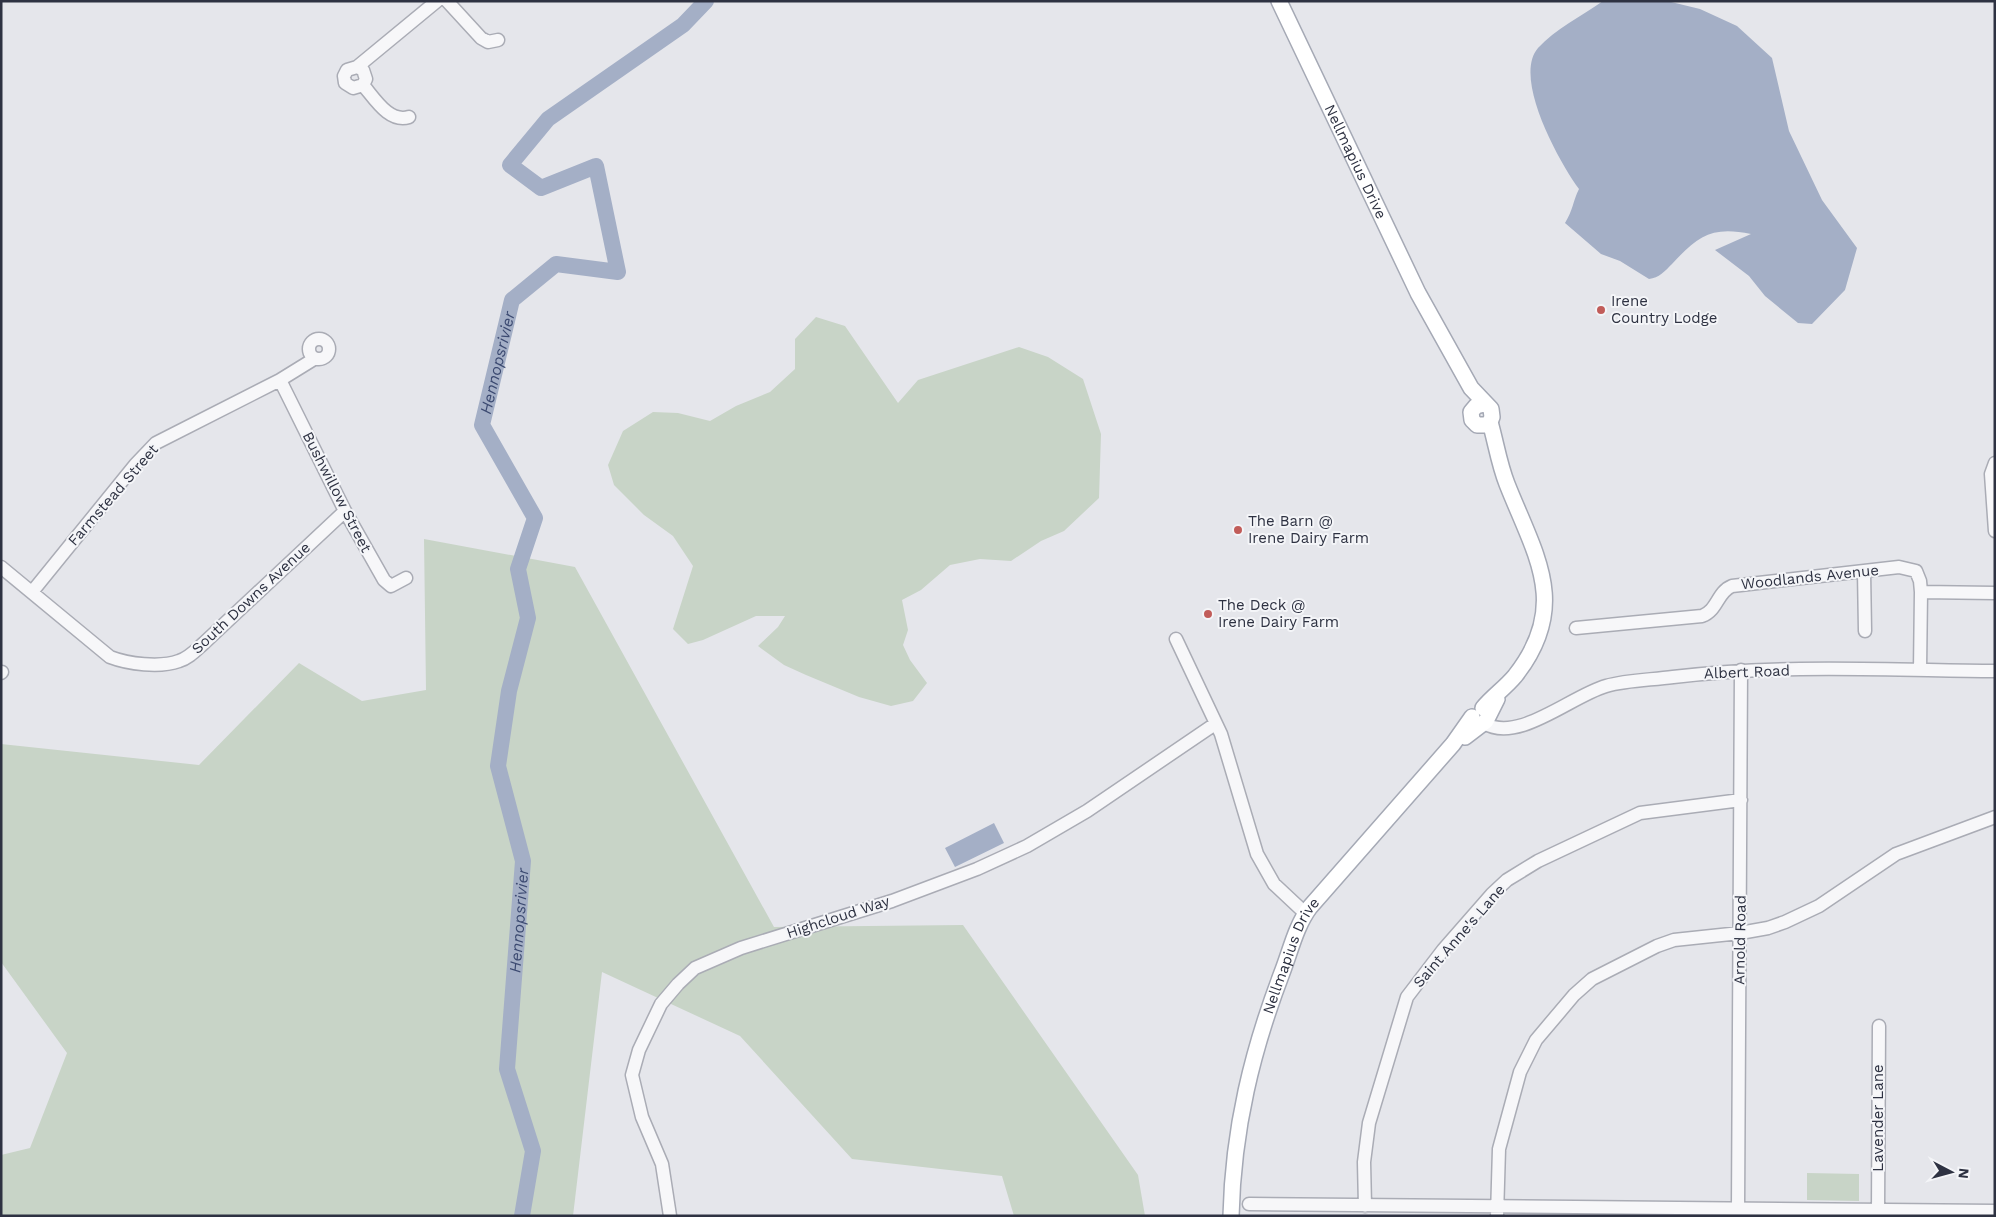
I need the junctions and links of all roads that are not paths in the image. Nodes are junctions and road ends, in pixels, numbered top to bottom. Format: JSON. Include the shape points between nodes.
{"nodes":[{"id":1,"x":437,"y":1,"type":"edge"},
{"id":2,"x":447,"y":1,"type":"edge"},
{"id":3,"x":1280,"y":1,"type":"edge"},
{"id":4,"x":498,"y":40,"type":"dead end"},
{"id":5,"x":356,"y":67,"type":"junction"},
{"id":6,"x":363,"y":85,"type":"junction"},
{"id":7,"x":409,"y":117,"type":"dead end"},
{"id":8,"x":314,"y":358,"type":"dead end"},
{"id":9,"x":280,"y":380,"type":"junction"},
{"id":10,"x":1995,"y":463,"type":"edge"},
{"id":11,"x":345,"y":511,"type":"junction"},
{"id":12,"x":1995,"y":531,"type":"edge"},
{"id":13,"x":1,"y":567,"type":"edge"},
{"id":14,"x":1864,"y":571,"type":"junction"},
{"id":15,"x":406,"y":578,"type":"dead end"},
{"id":16,"x":32,"y":592,"type":"junction"},
{"id":17,"x":1921,"y":592,"type":"junction"},
{"id":18,"x":1995,"y":593,"type":"edge"},
{"id":19,"x":1576,"y":628,"type":"dead end"},
{"id":20,"x":1865,"y":631,"type":"dead end"},
{"id":21,"x":1176,"y":639,"type":"dead end"},
{"id":22,"x":1741,"y":670,"type":"junction"},
{"id":23,"x":1920,"y":670,"type":"junction"},
{"id":24,"x":1995,"y":671,"type":"edge"},
{"id":25,"x":1483,"y":717,"type":"junction"},
{"id":26,"x":1215,"y":724,"type":"junction"},
{"id":27,"x":1741,"y":800,"type":"junction"},
{"id":28,"x":1995,"y":817,"type":"edge"},
{"id":29,"x":1305,"y":913,"type":"junction"},
{"id":30,"x":1740,"y":933,"type":"junction"},
{"id":31,"x":1879,"y":1026,"type":"dead end"},
{"id":32,"x":1248,"y":1204,"type":"dead end"},
{"id":33,"x":1365,"y":1206,"type":"junction"},
{"id":34,"x":1738,"y":1209,"type":"junction"},
{"id":35,"x":1878,"y":1210,"type":"junction"},
{"id":36,"x":1995,"y":1211,"type":"edge"},
{"id":37,"x":1497,"y":1212,"type":"edge"},
{"id":38,"x":670,"y":1216,"type":"edge"},
{"id":39,"x":1231,"y":1216,"type":"edge"}],
"edges":[{"from":1,"to":5,"type":"street"},
{"from":2,"to":4,"type":"street","via":[[481,38],[488,42]]},
{"from":3,"to":25,"type":"main road","name":"Nellmapius Drive","via":[[1432,320],[1439,344],[1480,416],[1542,568],[1546,592],[1532,648],[1521,668]]},
{"from":5,"to":6,"type":"street","via":[[366,76]]},
{"from":5,"to":6,"type":"street","via":[[347,70],[345,83],[353,88]]},
{"from":6,"to":7,"type":"street","via":[[393,116]]},
{"from":8,"to":9,"type":"street","name":"Farmstead Street"},
{"from":9,"to":11,"type":"street","name":"Bushwillow Street"},
{"from":9,"to":16,"type":"street","name":"Farmstead Street","via":[[156,443]]},
{"from":10,"to":12,"type":"street","via":[[1991,474]]},
{"from":11,"to":15,"type":"street","name":"Bushwillow Street","via":[[384,580],[391,586]]},
{"from":11,"to":16,"type":"street","name":"South Downs Avenue","via":[[204,643],[189,656],[172,663],[130,662],[110,657]]},
{"from":13,"to":16,"type":"street","name":"South Downs Avenue"},
{"from":14,"to":17,"type":"street","name":"Woodlands Avenue","via":[[1910,568],[1919,576]]},
{"from":14,"to":19,"type":"street","name":"Woodlands Avenue","via":[[1732,586],[1722,593],[1711,611],[1702,616]]},
{"from":14,"to":20,"type":"street"},
{"from":17,"to":18,"type":"street"},
{"from":17,"to":23,"type":"street","name":"Woodlands Avenue"},
{"from":21,"to":26,"type":"street"},
{"from":22,"to":23,"type":"street","name":"Albert Road"},
{"from":22,"to":25,"type":"street","name":"Albert Road","via":[[1607,686],[1509,729]]},
{"from":22,"to":27,"type":"street","name":"Arnold Road"},
{"from":23,"to":24,"type":"street","name":"Albert Road"},
{"from":25,"to":29,"type":"main road","name":"Nellmapius Drive","via":[[1453,744]]},
{"from":26,"to":29,"type":"street","via":[[1221,734],[1257,854],[1274,884]]},
{"from":26,"to":38,"type":"street","name":"Highcloud Way","via":[[1087,811],[1027,846],[892,900],[741,948],[695,968],[661,1004],[639,1050],[632,1075],[642,1117],[662,1164]]},
{"from":27,"to":30,"type":"street","name":"Arnold Road"},
{"from":27,"to":33,"type":"street","name":"Saint Anne's Lane","via":[[1640,813],[1538,861],[1507,880],[1492,894],[1438,956],[1408,997],[1370,1123],[1364,1162]]},
{"from":28,"to":30,"type":"street","via":[[1896,854],[1836,895],[1794,918],[1768,928]]},
{"from":29,"to":39,"type":"main road","name":"Nellmapius Drive","via":[[1270,1004],[1242,1105],[1234,1154]]},
{"from":30,"to":34,"type":"street","name":"Arnold Road"},
{"from":30,"to":37,"type":"street","via":[[1682,938],[1657,946],[1592,979],[1574,995],[1536,1040],[1516,1081],[1499,1148]]},
{"from":31,"to":35,"type":"street","name":"Lavender Lane"},
{"from":32,"to":33,"type":"street"},
{"from":33,"to":37,"type":"street"},
{"from":34,"to":35,"type":"street"},
{"from":34,"to":37,"type":"street"},
{"from":35,"to":36,"type":"street"}]}
